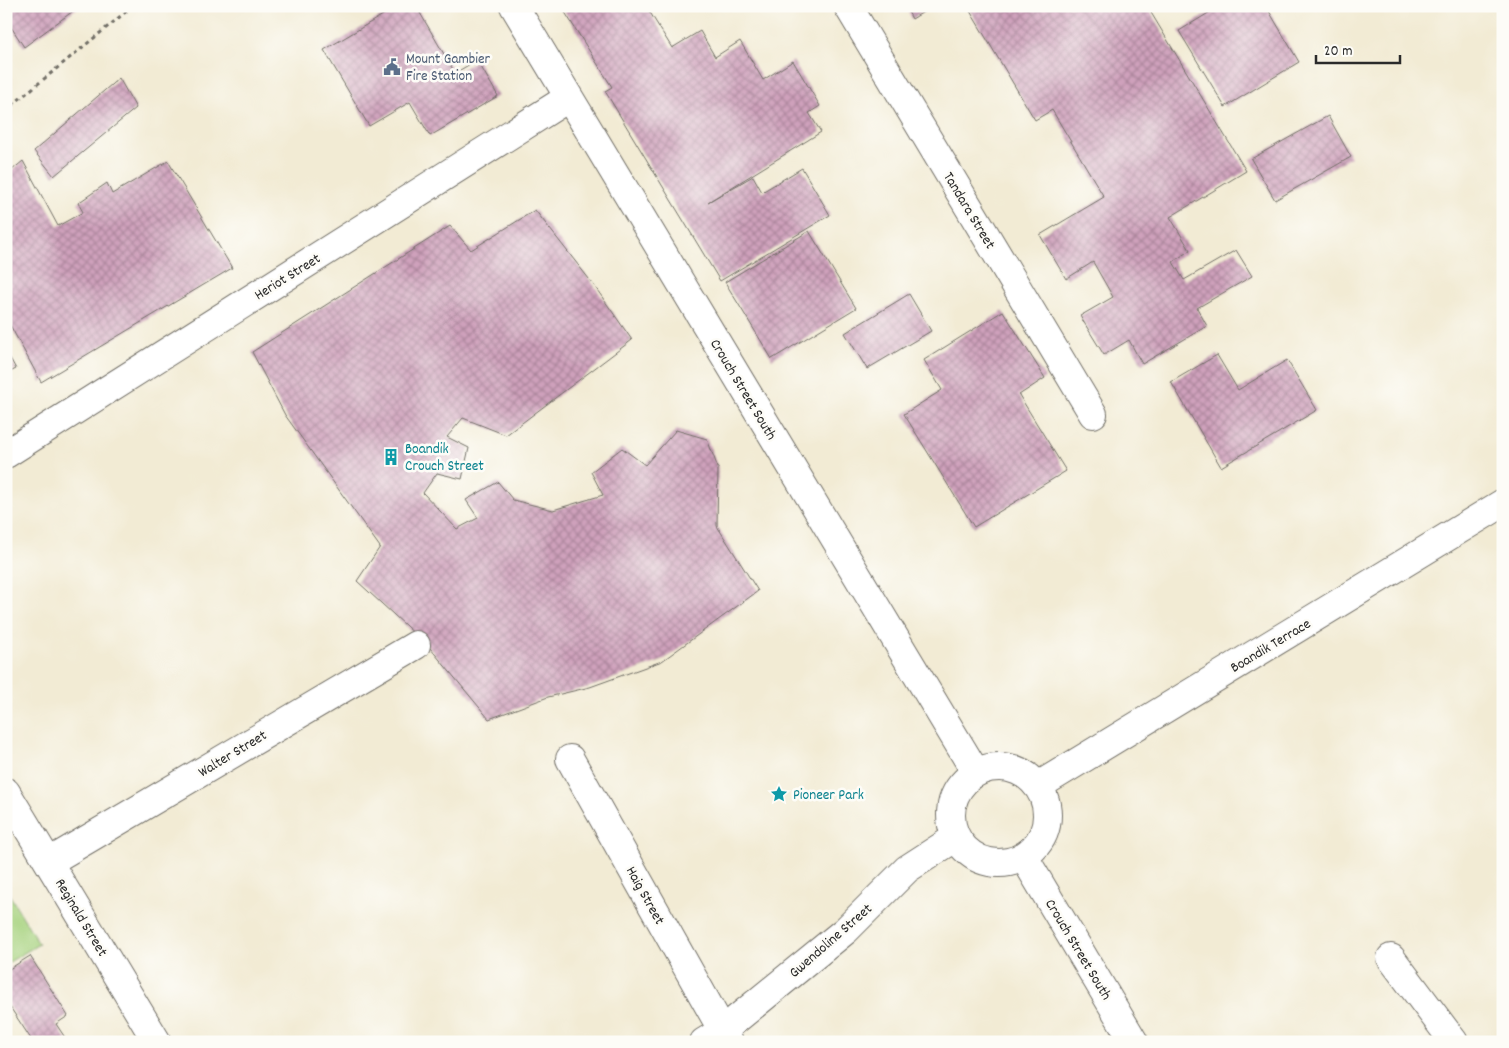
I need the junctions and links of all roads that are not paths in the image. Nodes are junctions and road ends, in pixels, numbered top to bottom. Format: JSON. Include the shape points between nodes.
{"nodes":[{"id":1,"x":514,"y":6,"type":"edge"},
{"id":2,"x":848,"y":6,"type":"edge"},
{"id":3,"x":568,"y":98,"type":"junction"},
{"id":4,"x":1093,"y":414,"type":"dead end"},
{"id":5,"x":6,"y":454,"type":"edge"},
{"id":6,"x":1503,"y":503,"type":"edge"},
{"id":7,"x":416,"y":645,"type":"dead end"},
{"id":8,"x":570,"y":759,"type":"dead end"},
{"id":9,"x":975,"y":771,"type":"junction"},
{"id":10,"x":1038,"y":786,"type":"junction"},
{"id":11,"x":6,"y":792,"type":"edge"},
{"id":12,"x":955,"y":838,"type":"junction"},
{"id":13,"x":1024,"y":857,"type":"junction"},
{"id":14,"x":49,"y":862,"type":"junction"},
{"id":15,"x":1391,"y":958,"type":"dead end"},
{"id":16,"x":718,"y":1038,"type":"edge"},
{"id":17,"x":157,"y":1042,"type":"edge"},
{"id":18,"x":1134,"y":1042,"type":"edge"},
{"id":19,"x":1454,"y":1042,"type":"edge"}],
"edges":[{"from":1,"to":3,"type":"street","name":"Crouch Street South"},
{"from":2,"to":4,"type":"street","name":"Tandara Street"},
{"from":3,"to":5,"type":"street","name":"Heriot Street"},
{"from":3,"to":9,"type":"street","name":"Crouch Street South"},
{"from":6,"to":10,"type":"street","name":"Boandik Terrace"},
{"from":7,"to":14,"type":"street","name":"Walter Street"},
{"from":8,"to":16,"type":"street","name":"Haig Street"},
{"from":9,"to":10,"type":"street","via":[[992,766],[1011,768],[1028,775]]},
{"from":9,"to":12,"type":"street","via":[[959,785],[952,803],[950,822]]},
{"from":10,"to":13,"type":"street","via":[[1048,808],[1045,826],[1038,844]]},
{"from":11,"to":14,"type":"street","name":"Reginald Street"},
{"from":12,"to":13,"type":"street","via":[[969,854],[987,861],[1006,864]]},
{"from":12,"to":16,"type":"street","name":"Gwendoline Street","via":[[907,869],[846,930]]},
{"from":13,"to":18,"type":"street","name":"Crouch Street South"},
{"from":14,"to":17,"type":"street","name":"Reginald Street"},
{"from":15,"to":19,"type":"street"}]}
